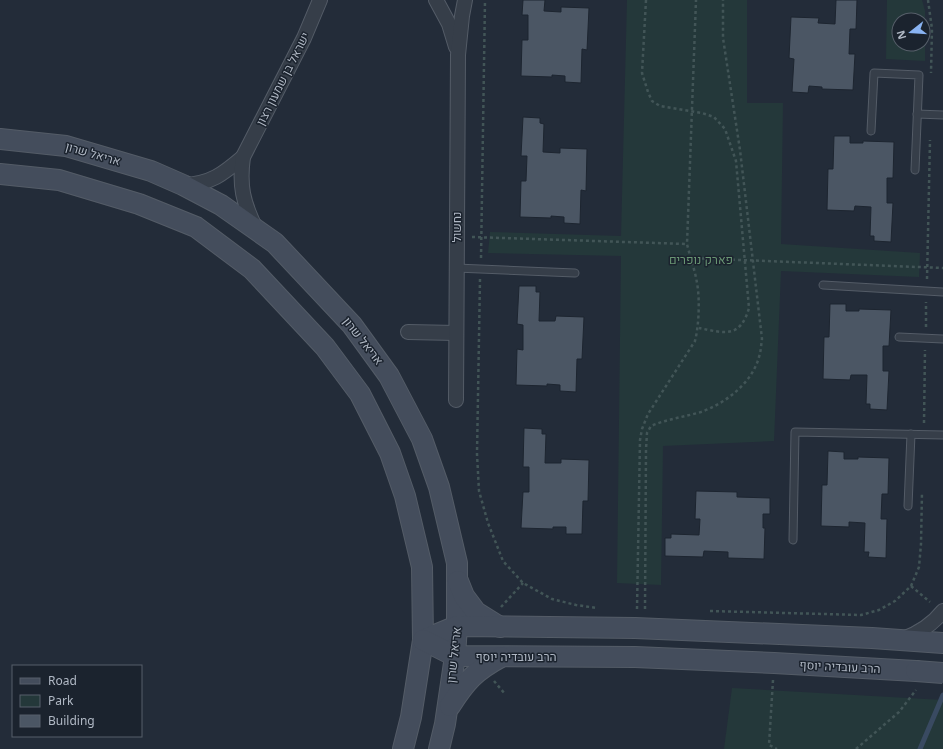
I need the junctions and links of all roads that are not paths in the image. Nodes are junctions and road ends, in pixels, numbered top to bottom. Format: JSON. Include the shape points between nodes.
{"nodes":[{"id":1,"x":320,"y":0,"type":"edge"},
{"id":2,"x":436,"y":0,"type":"edge"},
{"id":3,"x":465,"y":0,"type":"edge"},
{"id":4,"x":458,"y":55,"type":"junction"},
{"id":5,"x":918,"y":114,"type":"junction"},
{"id":6,"x":943,"y":114,"type":"edge"},
{"id":7,"x":871,"y":131,"type":"dead end"},
{"id":8,"x":3,"y":138,"type":"edge"},
{"id":9,"x":243,"y":157,"type":"junction"},
{"id":10,"x":915,"y":170,"type":"dead end"},
{"id":11,"x":0,"y":174,"type":"edge"},
{"id":12,"x":183,"y":185,"type":"junction"},
{"id":13,"x":256,"y":229,"type":"junction"},
{"id":14,"x":456,"y":268,"type":"junction"},
{"id":15,"x":576,"y":273,"type":"dead end"},
{"id":16,"x":823,"y":285,"type":"dead end"},
{"id":17,"x":943,"y":292,"type":"edge"},
{"id":18,"x":408,"y":332,"type":"dead end"},
{"id":19,"x":456,"y":333,"type":"junction"},
{"id":20,"x":900,"y":337,"type":"dead end"},
{"id":21,"x":943,"y":338,"type":"edge"},
{"id":22,"x":456,"y":400,"type":"dead end"},
{"id":23,"x":911,"y":434,"type":"junction"},
{"id":24,"x":943,"y":435,"type":"edge"},
{"id":25,"x":908,"y":506,"type":"dead end"},
{"id":26,"x":793,"y":540,"type":"dead end"},
{"id":27,"x":457,"y":579,"type":"junction"},
{"id":28,"x":942,"y":612,"type":"edge"},
{"id":29,"x":457,"y":626,"type":"junction"},
{"id":30,"x":500,"y":627,"type":"junction"},
{"id":31,"x":423,"y":640,"type":"junction"},
{"id":32,"x":896,"y":640,"type":"junction"},
{"id":33,"x":936,"y":642,"type":"edge"},
{"id":34,"x":455,"y":656,"type":"junction"},
{"id":35,"x":502,"y":657,"type":"junction"},
{"id":36,"x":943,"y":673,"type":"edge"},
{"id":37,"x":447,"y":711,"type":"junction"},
{"id":38,"x":403,"y":749,"type":"edge"},
{"id":39,"x":439,"y":749,"type":"edge"}],
"edges":[{"from":1,"to":9,"type":"street","name":"ישראל בן שמעון רצון","via":[[304,38]]},
{"from":2,"to":4,"type":"street","name":"נחשול","via":[[449,24]]},
{"from":3,"to":4,"type":"street","name":"נחשול"},
{"from":4,"to":14,"type":"street","name":"נחשול"},
{"from":5,"to":6,"type":"lane"},
{"from":5,"to":7,"type":"lane","via":[[919,74],[874,73]]},
{"from":5,"to":10,"type":"lane"},
{"from":8,"to":12,"type":"main road","name":"אריאל שרון","via":[[66,146],[151,171]]},
{"from":9,"to":12,"type":"street","name":"ישראל בן שמעון רצון","via":[[215,178],[198,184]]},
{"from":9,"to":13,"type":"street","name":"ישראל בן שמעון רצון","via":[[242,193]]},
{"from":11,"to":31,"type":"main road","via":[[59,180],[139,204],[196,227],[252,269],[325,347],[360,394],[390,453],[405,496],[422,567]]},
{"from":12,"to":13,"type":"main road","name":"אריאל שרון","via":[[221,205]]},
{"from":13,"to":27,"type":"main road","name":"אריאל שרון","via":[[275,243],[352,325],[389,376],[422,439],[439,487],[457,563]]},
{"from":14,"to":15,"type":"lane"},
{"from":14,"to":19,"type":"street","name":"נחשול"},
{"from":16,"to":17,"type":"lane"},
{"from":18,"to":19,"type":"street"},
{"from":19,"to":22,"type":"street","name":"נחשול"},
{"from":20,"to":21,"type":"lane"},
{"from":23,"to":24,"type":"lane"},
{"from":23,"to":25,"type":"lane"},
{"from":23,"to":26,"type":"lane","via":[[795,432]]},
{"from":27,"to":29,"type":"main road","name":"אריאל שרון"},
{"from":27,"to":30,"type":"main road","via":[[464,596],[476,612]]},
{"from":28,"to":32,"type":"street","via":[[922,630]]},
{"from":29,"to":30,"type":"main road"},
{"from":29,"to":31,"type":"main road"},
{"from":29,"to":34,"type":"main road","name":"אריאל שרון"},
{"from":30,"to":32,"type":"main road","via":[[635,628]]},
{"from":31,"to":34,"type":"main road","name":"הרב עובדיה יוסף"},
{"from":31,"to":38,"type":"main road","via":[[411,717]]},
{"from":32,"to":33,"type":"main road"},
{"from":34,"to":35,"type":"main road","name":"הרב עובדיה יוסף"},
{"from":34,"to":37,"type":"main road","name":"אריאל שרון"},
{"from":35,"to":36,"type":"main road","name":"הרב עובדיה יוסף","bridge":true,"via":[[635,657],[774,663],[916,680]]},
{"from":35,"to":37,"type":"main road","via":[[482,667],[463,686]]},
{"from":37,"to":39,"type":"main road","name":"אריאל שרון"}]}
